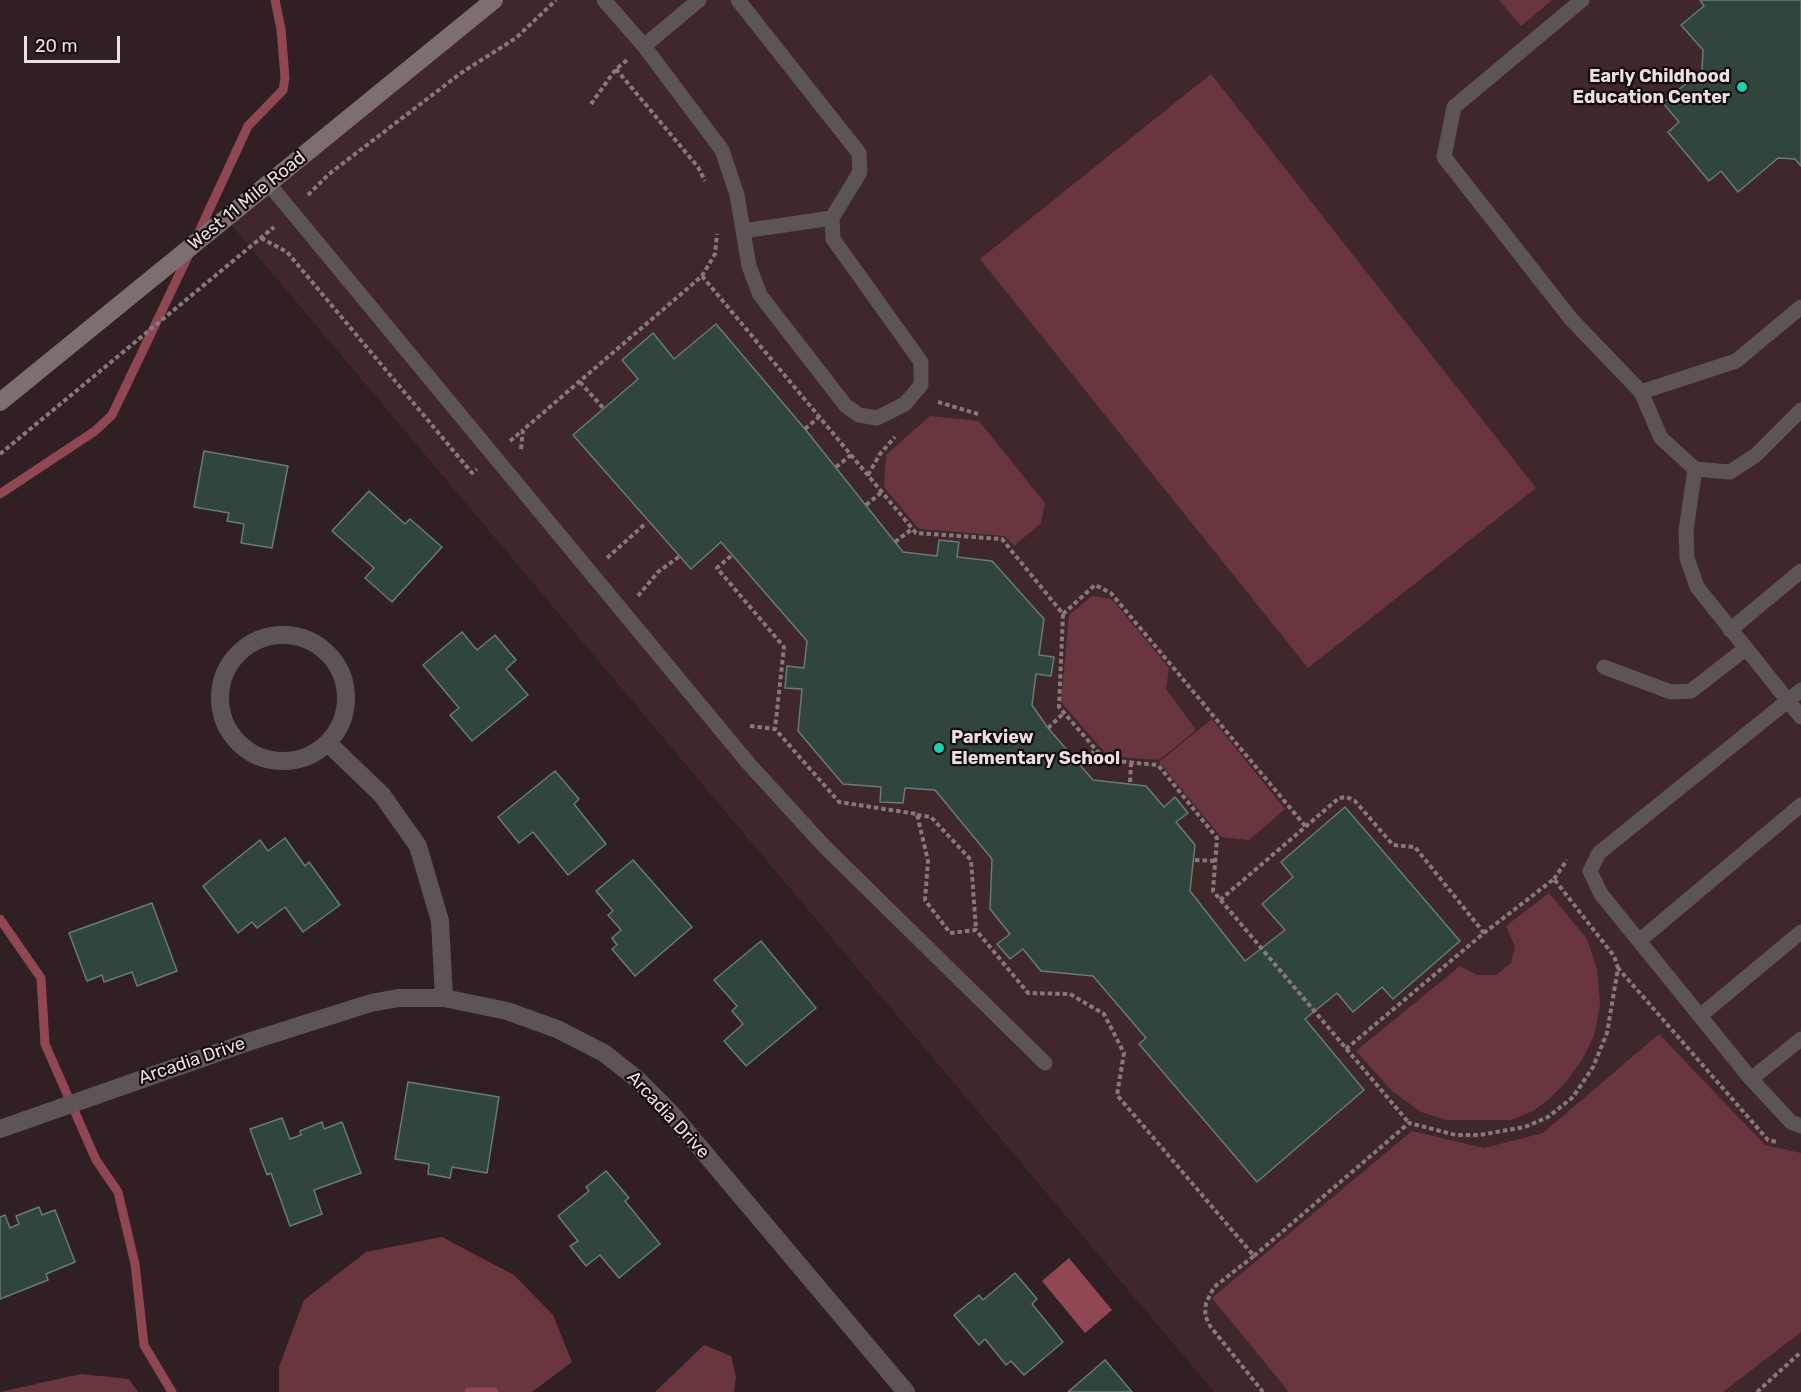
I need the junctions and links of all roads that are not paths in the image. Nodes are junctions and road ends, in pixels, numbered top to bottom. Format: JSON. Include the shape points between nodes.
{"nodes":[{"id":1,"x":494,"y":0,"type":"edge"},
{"id":2,"x":604,"y":0,"type":"edge"},
{"id":3,"x":699,"y":0,"type":"edge"},
{"id":4,"x":738,"y":0,"type":"edge"},
{"id":5,"x":1582,"y":0,"type":"edge"},
{"id":6,"x":644,"y":46,"type":"junction"},
{"id":7,"x":268,"y":183,"type":"junction"},
{"id":8,"x":832,"y":218,"type":"junction"},
{"id":9,"x":743,"y":231,"type":"junction"},
{"id":10,"x":1801,"y":307,"type":"edge"},
{"id":11,"x":1641,"y":392,"type":"junction"},
{"id":12,"x":0,"y":402,"type":"edge"},
{"id":13,"x":1801,"y":410,"type":"edge"},
{"id":14,"x":1695,"y":468,"type":"junction"},
{"id":15,"x":1801,"y":571,"type":"edge"},
{"id":16,"x":1730,"y":630,"type":"junction"},
{"id":17,"x":1745,"y":649,"type":"junction"},
{"id":18,"x":1604,"y":667,"type":"dead end"},
{"id":19,"x":1801,"y":690,"type":"edge"},
{"id":20,"x":1787,"y":701,"type":"junction"},
{"id":21,"x":1801,"y":717,"type":"edge"},
{"id":22,"x":328,"y":743,"type":"junction"},
{"id":23,"x":1801,"y":805,"type":"edge"},
{"id":24,"x":1801,"y":932,"type":"edge"},
{"id":25,"x":1639,"y":941,"type":"junction"},
{"id":26,"x":444,"y":998,"type":"junction"},
{"id":27,"x":1700,"y":1016,"type":"junction"},
{"id":28,"x":1801,"y":1039,"type":"edge"},
{"id":29,"x":1045,"y":1063,"type":"dead end"},
{"id":30,"x":1751,"y":1079,"type":"junction"},
{"id":31,"x":1801,"y":1126,"type":"edge"},
{"id":32,"x":0,"y":1128,"type":"edge"},
{"id":33,"x":906,"y":1392,"type":"edge"}],
"edges":[{"from":1,"to":7,"type":"street","name":"West 11 Mile Road"},
{"from":2,"to":6,"type":"lane"},
{"from":3,"to":6,"type":"lane"},
{"from":4,"to":8,"type":"lane","via":[[859,153],[860,172]]},
{"from":5,"to":11,"type":"lane","via":[[1454,107],[1444,157],[1571,319]]},
{"from":6,"to":9,"type":"lane","via":[[722,150],[737,195]]},
{"from":7,"to":12,"type":"street","name":"West 11 Mile Road"},
{"from":7,"to":29,"type":"lane","via":[[749,764],[825,847]]},
{"from":8,"to":9,"type":"lane"},
{"from":8,"to":9,"type":"lane","via":[[833,239],[921,362],[921,385],[905,404],[877,418],[859,415],[846,406],[760,295],[749,266]]},
{"from":10,"to":11,"type":"lane","via":[[1736,361]]},
{"from":11,"to":14,"type":"lane","via":[[1661,438]]},
{"from":13,"to":14,"type":"lane","via":[[1756,454],[1730,472]]},
{"from":14,"to":16,"type":"lane","via":[[1686,530],[1687,558],[1697,587]]},
{"from":15,"to":16,"type":"lane"},
{"from":16,"to":17,"type":"lane"},
{"from":17,"to":18,"type":"lane","via":[[1691,691],[1671,692]]},
{"from":17,"to":20,"type":"lane"},
{"from":19,"to":20,"type":"lane"},
{"from":20,"to":21,"type":"lane"},
{"from":20,"to":25,"type":"lane","via":[[1599,853],[1590,871]]},
{"from":22,"to":22,"type":"street","via":[[339,727],[346,698],[340,669],[328,653],[312,641],[292,635],[254,641],[237,653],[225,671],[219,692],[221,715],[230,734],[246,750],[266,759],[288,761],[309,756]]},
{"from":22,"to":26,"type":"street","via":[[382,795],[418,846],[440,921]]},
{"from":23,"to":25,"type":"lane"},
{"from":24,"to":27,"type":"lane"},
{"from":25,"to":27,"type":"lane"},
{"from":26,"to":32,"type":"street","name":"Arcadia Drive","via":[[398,998],[346,1010]]},
{"from":26,"to":33,"type":"street","name":"Arcadia Drive","via":[[507,1011],[557,1029],[604,1053],[637,1079],[670,1112]]},
{"from":27,"to":30,"type":"lane"},
{"from":28,"to":30,"type":"lane"},
{"from":30,"to":31,"type":"lane","via":[[1791,1122]]}]}
